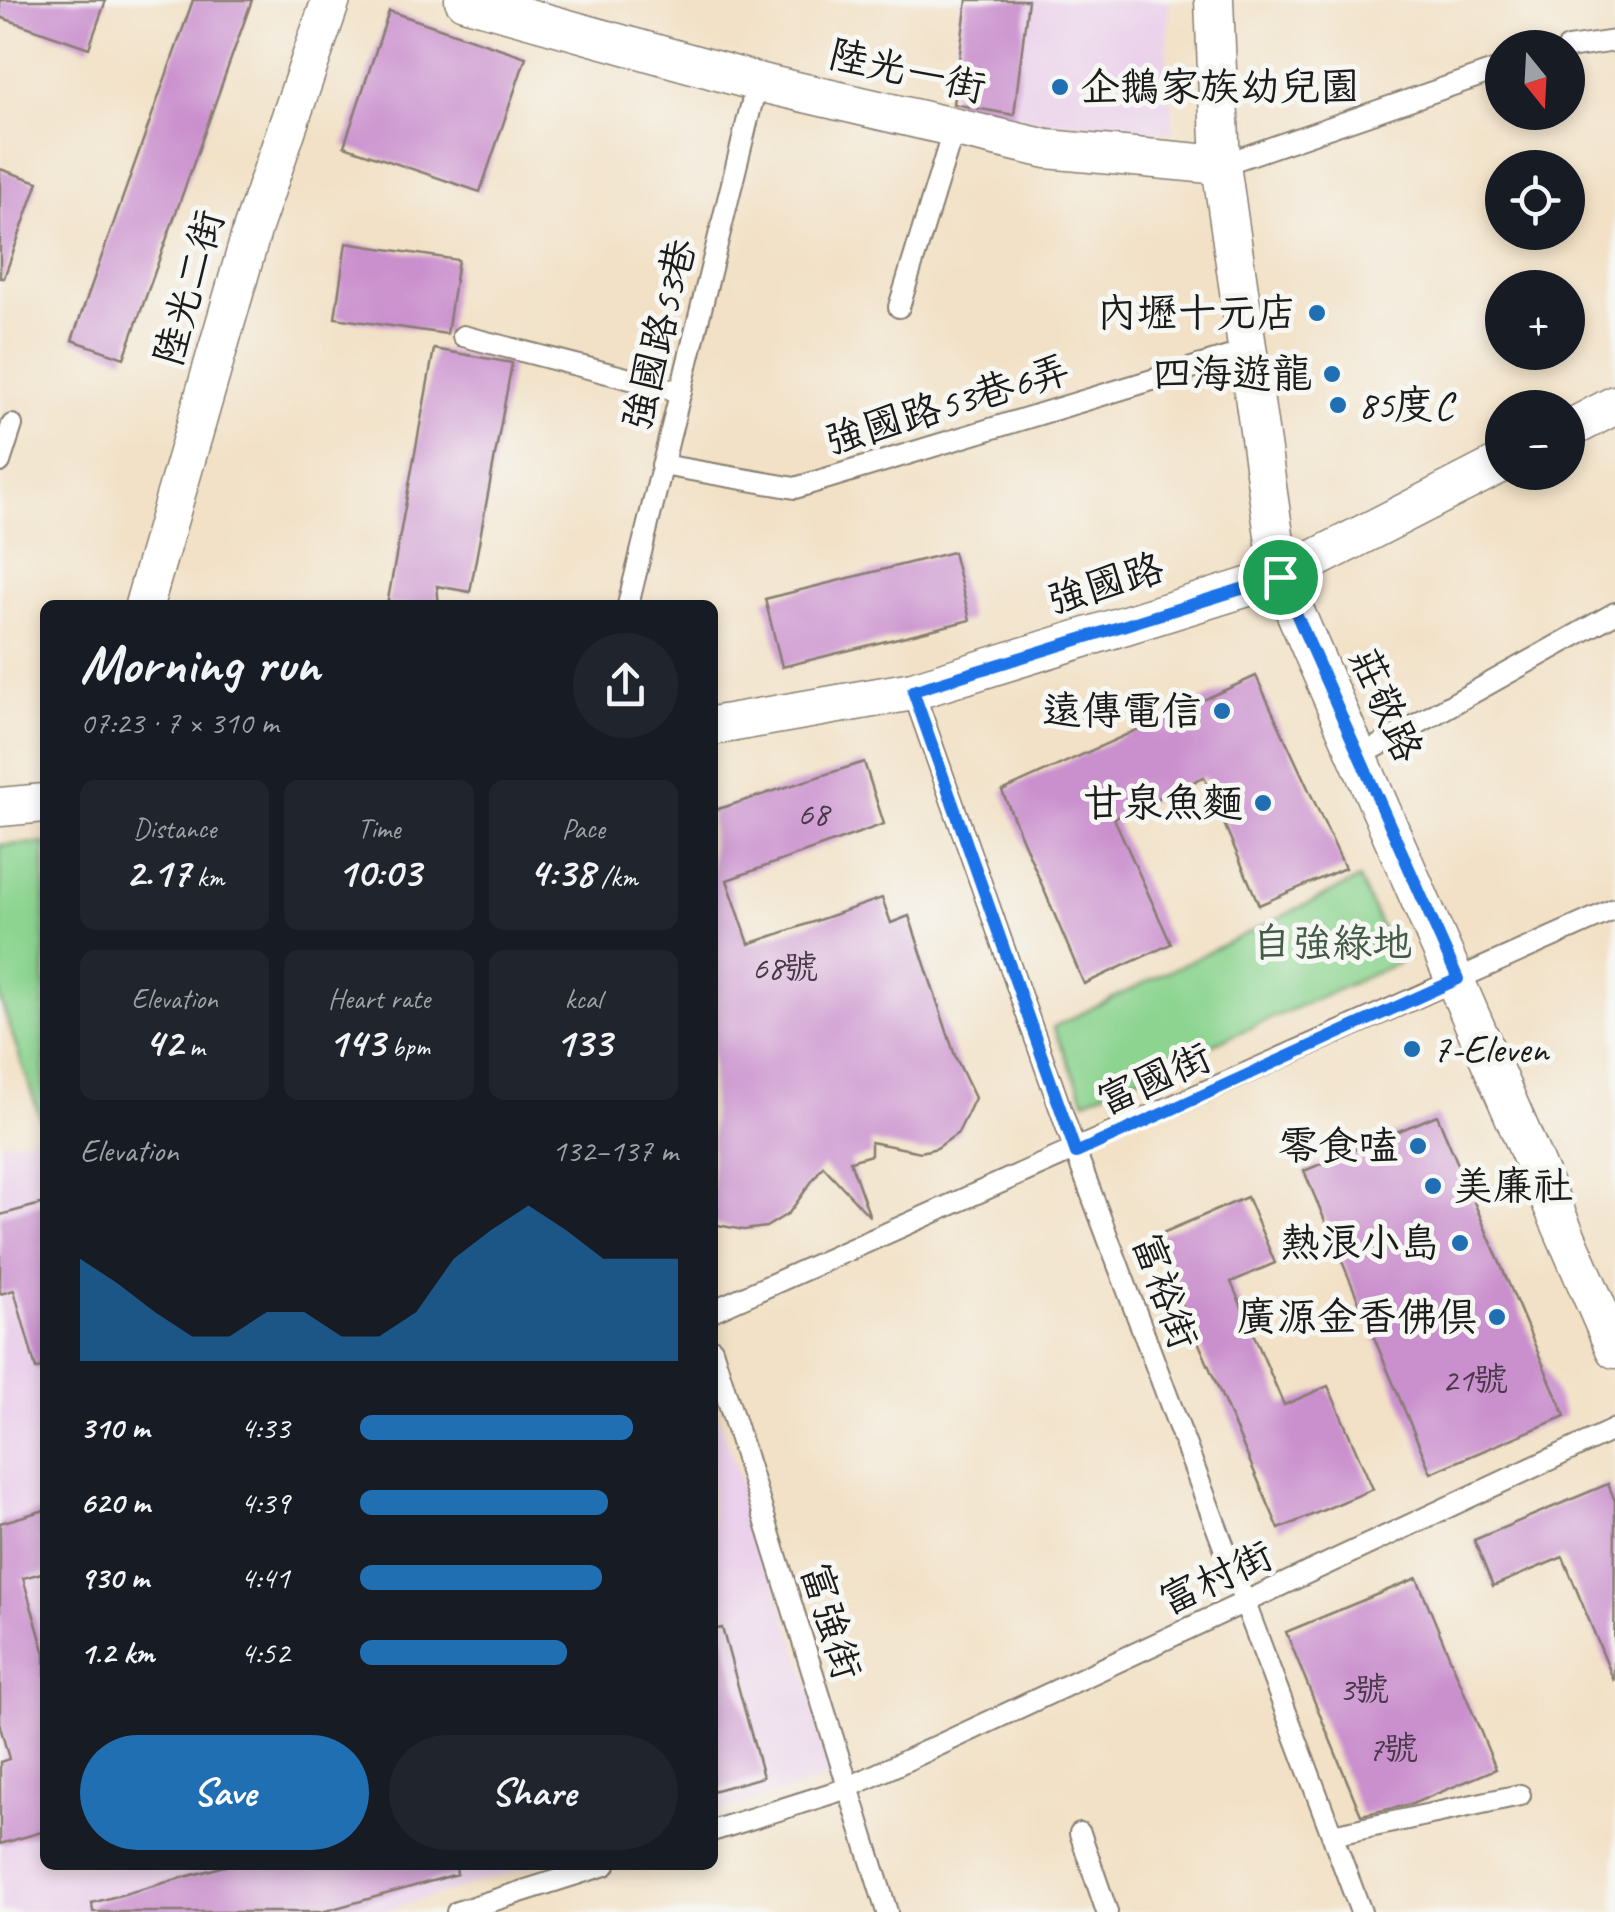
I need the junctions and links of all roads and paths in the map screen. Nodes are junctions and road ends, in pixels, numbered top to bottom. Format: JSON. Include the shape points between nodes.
{"nodes":[{"id":1,"x":331,"y":0,"type":"edge"},
{"id":2,"x":464,"y":0,"type":"edge"},
{"id":3,"x":1214,"y":0,"type":"edge"},
{"id":4,"x":1615,"y":41,"type":"edge"},
{"id":5,"x":1585,"y":45,"type":"edge"},
{"id":6,"x":1485,"y":74,"type":"edge"},
{"id":7,"x":758,"y":82,"type":"junction"},
{"id":8,"x":954,"y":128,"type":"junction"},
{"id":9,"x":1221,"y":165,"type":"junction"},
{"id":10,"x":899,"y":307,"type":"dead end"},
{"id":11,"x":462,"y":336,"type":"dead end"},
{"id":12,"x":1248,"y":350,"type":"junction"},
{"id":13,"x":681,"y":392,"type":"junction"},
{"id":14,"x":1615,"y":406,"type":"edge"},
{"id":15,"x":1585,"y":421,"type":"edge"},
{"id":16,"x":12,"y":425,"type":"dead end"},
{"id":17,"x":0,"y":462,"type":"edge"},
{"id":18,"x":662,"y":464,"type":"junction"},
{"id":19,"x":1485,"y":472,"type":"edge"},
{"id":20,"x":1280,"y":577,"type":"junction"},
{"id":21,"x":145,"y":600,"type":"edge"},
{"id":22,"x":629,"y":600,"type":"edge"},
{"id":23,"x":1615,"y":613,"type":"edge"},
{"id":24,"x":913,"y":691,"type":"junction"},
{"id":25,"x":718,"y":725,"type":"edge"},
{"id":26,"x":1360,"y":756,"type":"junction"},
{"id":27,"x":40,"y":803,"type":"edge"},
{"id":28,"x":0,"y":806,"type":"edge"},
{"id":29,"x":1615,"y":909,"type":"edge"},
{"id":30,"x":1458,"y":979,"type":"junction"},
{"id":31,"x":1076,"y":1153,"type":"junction"},
{"id":32,"x":718,"y":1308,"type":"edge"},
{"id":33,"x":1615,"y":1349,"type":"edge"},
{"id":34,"x":718,"y":1369,"type":"edge"},
{"id":35,"x":1615,"y":1429,"type":"edge"},
{"id":36,"x":1244,"y":1603,"type":"junction"},
{"id":37,"x":845,"y":1788,"type":"junction"},
{"id":38,"x":1520,"y":1794,"type":"dead end"},
{"id":39,"x":718,"y":1829,"type":"edge"},
{"id":40,"x":1080,"y":1832,"type":"dead end"},
{"id":41,"x":1332,"y":1835,"type":"junction"},
{"id":42,"x":589,"y":1870,"type":"edge"},
{"id":43,"x":457,"y":1912,"type":"edge"},
{"id":44,"x":886,"y":1912,"type":"edge"},
{"id":45,"x":1106,"y":1912,"type":"edge"},
{"id":46,"x":1361,"y":1912,"type":"edge"}],
"edges":[{"from":1,"to":21,"type":"street","name":"陸光二街","via":[[253,226]]},
{"from":2,"to":7,"type":"street","name":"陸光一街"},
{"from":3,"to":9,"type":"street","name":"莊敬路"},
{"from":4,"to":5,"type":"lane"},
{"from":6,"to":9,"type":"lane"},
{"from":7,"to":8,"type":"street","name":"陸光一街"},
{"from":7,"to":13,"type":"lane","name":"強國路53巷"},
{"from":8,"to":9,"type":"street","name":"陸光一街","via":[[1047,149]]},
{"from":8,"to":10,"type":"lane"},
{"from":9,"to":12,"type":"street","name":"莊敬路"},
{"from":11,"to":13,"type":"lane"},
{"from":12,"to":18,"type":"lane","name":"強國路53巷6弄","via":[[795,488]]},
{"from":12,"to":20,"type":"street","name":"莊敬路"},
{"from":13,"to":18,"type":"lane","name":"強國路53巷"},
{"from":14,"to":15,"type":"street"},
{"from":16,"to":17,"type":"lane"},
{"from":18,"to":22,"type":"lane","name":"強國路53巷"},
{"from":19,"to":20,"type":"street","name":"強國路"},
{"from":20,"to":24,"type":"street","name":"強國路"},
{"from":20,"to":26,"type":"street","name":"莊敬路"},
{"from":23,"to":26,"type":"lane"},
{"from":24,"to":25,"type":"street","name":"強國路"},
{"from":24,"to":31,"type":"lane","name":"富裕街"},
{"from":26,"to":30,"type":"street","name":"莊敬路"},
{"from":27,"to":28,"type":"street"},
{"from":29,"to":30,"type":"lane"},
{"from":30,"to":31,"type":"lane","name":"富國街"},
{"from":30,"to":33,"type":"street","name":"莊敬路"},
{"from":31,"to":32,"type":"lane","name":"富國街"},
{"from":31,"to":36,"type":"lane","name":"富裕街"},
{"from":34,"to":37,"type":"lane","name":"富強街"},
{"from":35,"to":36,"type":"lane","name":"富村街"},
{"from":36,"to":37,"type":"lane","name":"富村街"},
{"from":36,"to":41,"type":"lane","name":"富裕街"},
{"from":37,"to":39,"type":"lane","name":"富村街"},
{"from":37,"to":44,"type":"lane","name":"富強街"},
{"from":38,"to":41,"type":"lane"},
{"from":40,"to":45,"type":"lane"},
{"from":41,"to":46,"type":"lane","name":"富裕街"},
{"from":42,"to":43,"type":"lane"}]}
